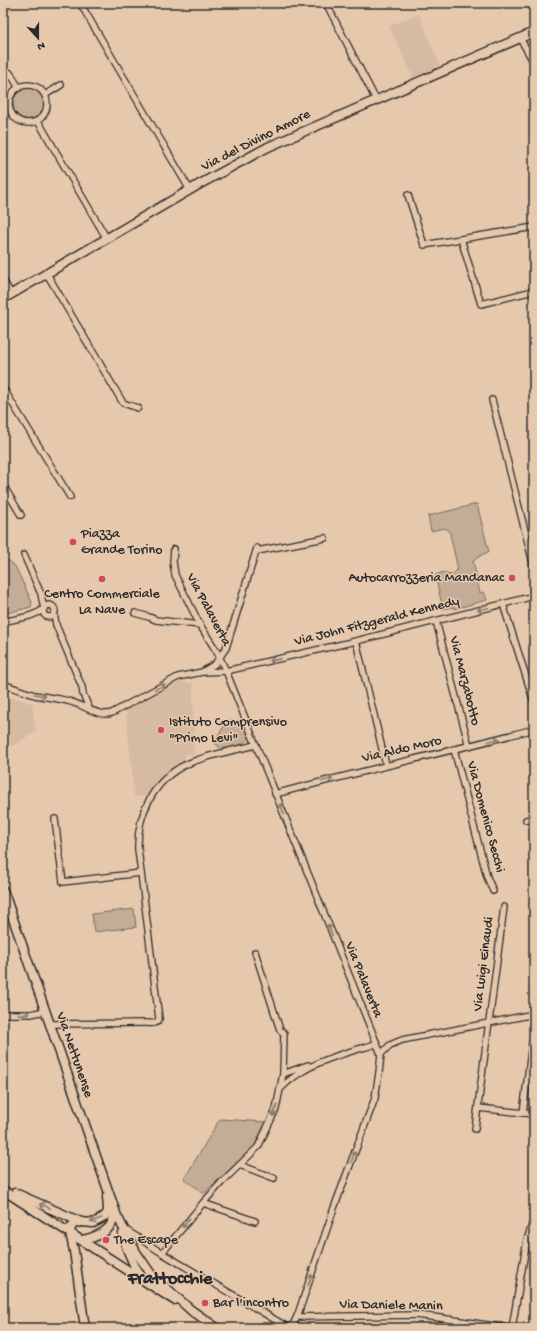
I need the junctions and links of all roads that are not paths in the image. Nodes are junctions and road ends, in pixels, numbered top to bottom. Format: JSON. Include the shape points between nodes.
{"nodes":[{"id":1,"x":80,"y":3,"type":"edge"},
{"id":2,"x":326,"y":3,"type":"edge"},
{"id":3,"x":534,"y":32,"type":"edge"},
{"id":4,"x":520,"y":38,"type":"junction"},
{"id":5,"x":534,"y":62,"type":"edge"},
{"id":6,"x":10,"y":73,"type":"dead end"},
{"id":7,"x":61,"y":85,"type":"dead end"},
{"id":8,"x":19,"y":88,"type":"junction"},
{"id":9,"x":45,"y":95,"type":"junction"},
{"id":10,"x":376,"y":100,"type":"junction"},
{"id":11,"x":38,"y":121,"type":"junction"},
{"id":12,"x":190,"y":190,"type":"junction"},
{"id":13,"x":408,"y":195,"type":"dead end"},
{"id":14,"x":534,"y":227,"type":"edge"},
{"id":15,"x":107,"y":239,"type":"junction"},
{"id":16,"x":461,"y":239,"type":"junction"},
{"id":17,"x":47,"y":274,"type":"junction"},
{"id":18,"x":3,"y":280,"type":"edge"},
{"id":19,"x":533,"y":291,"type":"dead end"},
{"id":20,"x":12,"y":294,"type":"junction"},
{"id":21,"x":3,"y":299,"type":"edge"},
{"id":22,"x":3,"y":388,"type":"edge"},
{"id":23,"x":492,"y":400,"type":"dead end"},
{"id":24,"x":138,"y":408,"type":"dead end"},
{"id":25,"x":3,"y":486,"type":"edge"},
{"id":26,"x":70,"y":497,"type":"dead end"},
{"id":27,"x":21,"y":515,"type":"dead end"},
{"id":28,"x":325,"y":538,"type":"dead end"},
{"id":29,"x":174,"y":549,"type":"dead end"},
{"id":30,"x":24,"y":555,"type":"dead end"},
{"id":31,"x":534,"y":567,"type":"edge"},
{"id":32,"x":41,"y":594,"type":"junction"},
{"id":33,"x":534,"y":596,"type":"edge"},
{"id":34,"x":503,"y":604,"type":"junction"},
{"id":35,"x":50,"y":605,"type":"junction"},
{"id":36,"x":44,"y":608,"type":"junction"},
{"id":37,"x":54,"y":613,"type":"junction"},
{"id":38,"x":135,"y":613,"type":"dead end"},
{"id":39,"x":30,"y":616,"type":"junction"},
{"id":40,"x":46,"y":616,"type":"junction"},
{"id":41,"x":436,"y":621,"type":"junction"},
{"id":42,"x":3,"y":622,"type":"edge"},
{"id":43,"x":56,"y":625,"type":"junction"},
{"id":44,"x":200,"y":625,"type":"junction"},
{"id":45,"x":356,"y":641,"type":"junction"},
{"id":46,"x":220,"y":658,"type":"junction"},
{"id":47,"x":226,"y":671,"type":"junction"},
{"id":48,"x":202,"y":672,"type":"junction"},
{"id":49,"x":3,"y":684,"type":"edge"},
{"id":50,"x":534,"y":702,"type":"edge"},
{"id":51,"x":89,"y":708,"type":"junction"},
{"id":52,"x":534,"y":729,"type":"edge"},
{"id":53,"x":256,"y":745,"type":"junction"},
{"id":54,"x":469,"y":746,"type":"junction"},
{"id":55,"x":454,"y":749,"type":"junction"},
{"id":56,"x":386,"y":765,"type":"junction"},
{"id":57,"x":275,"y":794,"type":"junction"},
{"id":58,"x":55,"y":818,"type":"dead end"},
{"id":59,"x":534,"y":818,"type":"edge"},
{"id":60,"x":526,"y":820,"type":"dead end"},
{"id":61,"x":141,"y":874,"type":"junction"},
{"id":62,"x":3,"y":890,"type":"edge"},
{"id":63,"x":493,"y":891,"type":"dead end"},
{"id":64,"x":504,"y":907,"type":"dead end"},
{"id":65,"x":256,"y":952,"type":"dead end"},
{"id":66,"x":45,"y":1012,"type":"junction"},
{"id":67,"x":3,"y":1014,"type":"edge"},
{"id":68,"x":534,"y":1014,"type":"edge"},
{"id":69,"x":489,"y":1023,"type":"junction"},
{"id":70,"x":50,"y":1024,"type":"junction"},
{"id":71,"x":534,"y":1027,"type":"edge"},
{"id":72,"x":376,"y":1044,"type":"junction"},
{"id":73,"x":381,"y":1054,"type":"junction"},
{"id":74,"x":313,"y":1065,"type":"junction"},
{"id":75,"x":283,"y":1074,"type":"junction"},
{"id":76,"x":280,"y":1089,"type":"junction"},
{"id":77,"x":478,"y":1108,"type":"junction"},
{"id":78,"x":523,"y":1113,"type":"junction"},
{"id":79,"x":534,"y":1114,"type":"edge"},
{"id":80,"x":475,"y":1129,"type":"dead end"},
{"id":81,"x":240,"y":1165,"type":"junction"},
{"id":82,"x":274,"y":1178,"type":"dead end"},
{"id":83,"x":106,"y":1183,"type":"junction"},
{"id":84,"x":3,"y":1189,"type":"edge"},
{"id":85,"x":203,"y":1203,"type":"junction"},
{"id":86,"x":114,"y":1209,"type":"junction"},
{"id":87,"x":534,"y":1218,"type":"edge"},
{"id":88,"x":255,"y":1221,"type":"dead end"},
{"id":89,"x":81,"y":1222,"type":"junction"},
{"id":90,"x":122,"y":1227,"type":"junction"},
{"id":91,"x":70,"y":1233,"type":"junction"},
{"id":92,"x":82,"y":1240,"type":"junction"},
{"id":93,"x":74,"y":1251,"type":"junction"},
{"id":94,"x":162,"y":1253,"type":"junction"},
{"id":95,"x":140,"y":1278,"type":"junction"},
{"id":96,"x":194,"y":1312,"type":"junction"},
{"id":97,"x":297,"y":1317,"type":"junction"},
{"id":98,"x":85,"y":1328,"type":"edge"},
{"id":99,"x":217,"y":1328,"type":"edge"},
{"id":100,"x":290,"y":1328,"type":"edge"},
{"id":101,"x":508,"y":1328,"type":"edge"},
{"id":102,"x":512,"y":1328,"type":"edge"}],
"edges":[{"from":1,"to":12,"type":"street"},
{"from":2,"to":10,"type":"street"},
{"from":3,"to":4,"type":"main road","name":"Via del Divino Amore"},
{"from":4,"to":5,"type":"street"},
{"from":4,"to":10,"type":"main road","name":"Via del Divino Amore"},
{"from":6,"to":8,"type":"street"},
{"from":7,"to":9,"type":"street"},
{"from":8,"to":9,"type":"street","via":[[31,85]]},
{"from":8,"to":11,"type":"street","via":[[11,98],[10,110],[25,123]]},
{"from":9,"to":11,"type":"street","via":[[46,112]]},
{"from":10,"to":12,"type":"main road","name":"Via del Divino Amore","via":[[275,144]]},
{"from":11,"to":15,"type":"street"},
{"from":12,"to":15,"type":"main road","name":"Via del Divino Amore"},
{"from":13,"to":16,"type":"street","via":[[424,245]]},
{"from":14,"to":16,"type":"street"},
{"from":15,"to":17,"type":"main road","name":"Via del Divino Amore"},
{"from":16,"to":19,"type":"street","via":[[481,304]]},
{"from":17,"to":20,"type":"main road","name":"Via del Divino Amore"},
{"from":17,"to":24,"type":"street","via":[[123,403]]},
{"from":18,"to":20,"type":"street"},
{"from":20,"to":21,"type":"main road","name":"Via del Divino Amore"},
{"from":22,"to":26,"type":"street"},
{"from":23,"to":31,"type":"street"},
{"from":25,"to":27,"type":"street"},
{"from":28,"to":46,"type":"street","name":"Via Palaverta","via":[[257,549],[226,648]]},
{"from":29,"to":44,"type":"street","name":"Via Palaverta","via":[[174,571]]},
{"from":30,"to":32,"type":"street"},
{"from":32,"to":35,"type":"street"},
{"from":32,"to":36,"type":"street"},
{"from":33,"to":34,"type":"street","name":"Via John Fitzgerald Kennedy"},
{"from":34,"to":41,"type":"street","name":"Via John Fitzgerald Kennedy","one_way":true},
{"from":34,"to":50,"type":"street"},
{"from":35,"to":36,"type":"street"},
{"from":35,"to":37,"type":"street","via":[[54,608]]},
{"from":36,"to":39,"type":"street"},
{"from":36,"to":40,"type":"street"},
{"from":37,"to":40,"type":"street","via":[[52,616]]},
{"from":37,"to":43,"type":"street"},
{"from":38,"to":44,"type":"street","via":[[156,620]]},
{"from":39,"to":40,"type":"street"},
{"from":39,"to":42,"type":"street"},
{"from":40,"to":43,"type":"street"},
{"from":41,"to":45,"type":"street","name":"Via John Fitzgerald Kennedy"},
{"from":41,"to":54,"type":"street","name":"Via Marzabotto"},
{"from":43,"to":51,"type":"street"},
{"from":44,"to":46,"type":"street","name":"Via Palaverta"},
{"from":45,"to":47,"type":"street","name":"Via John Fitzgerald Kennedy","one_way":true},
{"from":45,"to":56,"type":"street"},
{"from":46,"to":47,"type":"street","name":"Via Palaverta"},
{"from":46,"to":48,"type":"street"},
{"from":47,"to":48,"type":"street","name":"Via John Fitzgerald Kennedy"},
{"from":47,"to":53,"type":"street","name":"Via Palaverta"},
{"from":51,"to":48,"type":"street","one_way":true,"via":[[109,714],[178,678]]},
{"from":49,"to":51,"type":"street","one_way":true},
{"from":54,"to":52,"type":"street","name":"Via Aldo Moro","one_way":true},
{"from":53,"to":57,"type":"street","name":"Via Palaverta"},
{"from":53,"to":61,"type":"street","via":[[193,762],[176,770],[164,780],[153,793],[142,816],[138,840]]},
{"from":54,"to":55,"type":"street","name":"Via Aldo Moro"},
{"from":55,"to":56,"type":"street","name":"Via Aldo Moro"},
{"from":55,"to":63,"type":"street","name":"Via Domenico Secchi","via":[[487,877]]},
{"from":57,"to":56,"type":"street","name":"Via Aldo Moro","one_way":true},
{"from":72,"to":57,"type":"street","name":"Via Palaverta","one_way":true},
{"from":58,"to":61,"type":"street","via":[[63,882]]},
{"from":59,"to":60,"type":"street"},
{"from":61,"to":70,"type":"street","via":[[158,1022]]},
{"from":62,"to":66,"type":"main road","name":"Via Nettunense"},
{"from":64,"to":69,"type":"street","name":"Via Luigi Einaudi"},
{"from":65,"to":75,"type":"street","via":[[280,1030],[284,1033]]},
{"from":67,"to":66,"type":"street","one_way":true},
{"from":66,"to":70,"type":"main road","name":"Via Nettunense"},
{"from":68,"to":69,"type":"street","name":"Via Luigi Einaudi"},
{"from":69,"to":73,"type":"street","name":"Via Luigi Einaudi","via":[[402,1040],[390,1045]]},
{"from":69,"to":77,"type":"street","name":"Via Luigi Einaudi"},
{"from":70,"to":83,"type":"main road","name":"Via Nettunense"},
{"from":71,"to":78,"type":"street"},
{"from":72,"to":73,"type":"street","name":"Via Palaverta"},
{"from":72,"to":74,"type":"street"},
{"from":97,"to":73,"type":"street","name":"Via Palaverta","one_way":true,"via":[[375,1098]]},
{"from":74,"to":75,"type":"street","via":[[306,1065]]},
{"from":74,"to":76,"type":"street","via":[[290,1079]]},
{"from":75,"to":76,"type":"street"},
{"from":76,"to":81,"type":"street","one_way":true,"via":[[276,1109],[258,1147]]},
{"from":77,"to":78,"type":"street"},
{"from":77,"to":80,"type":"street","name":"Via Luigi Einaudi"},
{"from":78,"to":79,"type":"street"},
{"from":81,"to":82,"type":"street"},
{"from":81,"to":85,"type":"street"},
{"from":83,"to":86,"type":"main road","name":"Via Nettunense"},
{"from":83,"to":89,"type":"main road","one_way":true,"via":[[106,1214],[93,1223]]},
{"from":89,"to":84,"type":"main road","one_way":true},
{"from":84,"to":91,"type":"main road"},
{"from":85,"to":88,"type":"street"},
{"from":85,"to":94,"type":"street","one_way":true},
{"from":86,"to":90,"type":"main road","name":"Via Nettunense"},
{"from":86,"to":92,"type":"main road","via":[[112,1222],[106,1230]]},
{"from":87,"to":102,"type":"street","via":[[527,1240]]},
{"from":89,"to":91,"type":"main road","via":[[75,1223]]},
{"from":90,"to":94,"type":"street"},
{"from":90,"to":95,"type":"main road","via":[[127,1250]]},
{"from":90,"to":96,"type":"main road","via":[[151,1274]]},
{"from":91,"to":92,"type":"main road"},
{"from":91,"to":93,"type":"main road"},
{"from":92,"to":93,"type":"main road"},
{"from":92,"to":95,"type":"main road"},
{"from":93,"to":98,"type":"main road"},
{"from":94,"to":100,"type":"street"},
{"from":95,"to":96,"type":"main road"},
{"from":96,"to":99,"type":"main road"},
{"from":97,"to":100,"type":"street","name":"Via Palaverta"},
{"from":97,"to":101,"type":"street","name":"Via Daniele Manin","via":[[416,1315]]}]}
